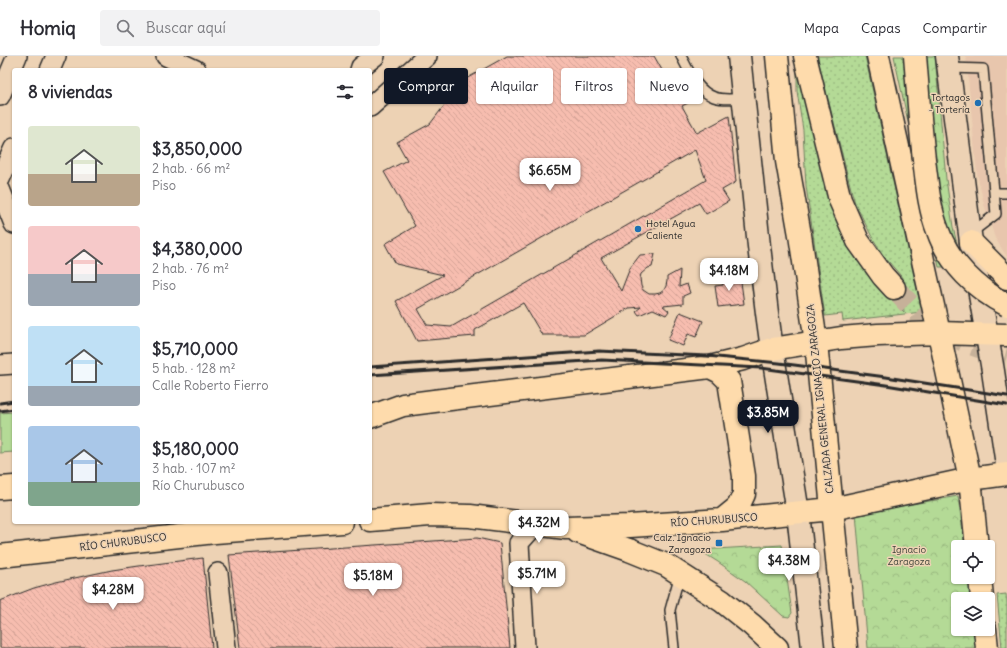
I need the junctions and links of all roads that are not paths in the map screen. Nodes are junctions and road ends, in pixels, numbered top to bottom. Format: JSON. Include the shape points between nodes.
{"nodes":[{"id":1,"x":17,"y":56,"type":"edge"},
{"id":2,"x":56,"y":56,"type":"edge"},
{"id":3,"x":166,"y":56,"type":"edge"},
{"id":4,"x":427,"y":56,"type":"edge"},
{"id":5,"x":681,"y":56,"type":"edge"},
{"id":6,"x":739,"y":56,"type":"edge"},
{"id":7,"x":769,"y":56,"type":"edge"},
{"id":8,"x":777,"y":56,"type":"edge"},
{"id":9,"x":805,"y":56,"type":"edge"},
{"id":10,"x":878,"y":56,"type":"edge"},
{"id":11,"x":915,"y":56,"type":"edge"},
{"id":12,"x":948,"y":62,"type":"edge"},
{"id":13,"x":51,"y":68,"type":"edge"},
{"id":14,"x":192,"y":68,"type":"edge"},
{"id":15,"x":0,"y":96,"type":"edge"},
{"id":16,"x":743,"y":98,"type":"junction"},
{"id":17,"x":372,"y":105,"type":"edge"},
{"id":18,"x":12,"y":152,"type":"edge"},
{"id":19,"x":787,"y":161,"type":"junction"},
{"id":20,"x":0,"y":179,"type":"edge"},
{"id":21,"x":0,"y":189,"type":"edge"},
{"id":22,"x":994,"y":193,"type":"junction"},
{"id":23,"x":1007,"y":193,"type":"edge"},
{"id":24,"x":12,"y":219,"type":"edge"},
{"id":25,"x":971,"y":238,"type":"junction"},
{"id":26,"x":1007,"y":278,"type":"edge"},
{"id":27,"x":894,"y":288,"type":"tunnel mouth"},
{"id":28,"x":1007,"y":305,"type":"edge"},
{"id":29,"x":1007,"y":324,"type":"edge"},
{"id":30,"x":939,"y":333,"type":"junction"},
{"id":31,"x":997,"y":335,"type":"edge"},
{"id":32,"x":816,"y":342,"type":"junction"},
{"id":33,"x":772,"y":349,"type":"junction"},
{"id":34,"x":12,"y":364,"type":"edge"},
{"id":35,"x":0,"y":365,"type":"edge"},
{"id":36,"x":710,"y":367,"type":"junction"},
{"id":37,"x":372,"y":416,"type":"edge"},
{"id":38,"x":1007,"y":465,"type":"edge"},
{"id":39,"x":1007,"y":474,"type":"edge"},
{"id":40,"x":970,"y":479,"type":"junction"},
{"id":41,"x":12,"y":486,"type":"edge"},
{"id":42,"x":0,"y":488,"type":"edge"},
{"id":43,"x":832,"y":509,"type":"junction"},
{"id":44,"x":798,"y":513,"type":"junction"},
{"id":45,"x":372,"y":520,"type":"edge"},
{"id":46,"x":722,"y":520,"type":"junction"},
{"id":47,"x":317,"y":524,"type":"edge"},
{"id":48,"x":536,"y":524,"type":"junction"},
{"id":49,"x":566,"y":528,"type":"junction"},
{"id":50,"x":976,"y":540,"type":"edge"},
{"id":51,"x":9,"y":555,"type":"edge"},
{"id":52,"x":0,"y":566,"type":"edge"},
{"id":53,"x":218,"y":573,"type":"dead end"},
{"id":54,"x":680,"y":574,"type":"junction"},
{"id":55,"x":986,"y":636,"type":"edge"},
{"id":56,"x":226,"y":648,"type":"edge"},
{"id":57,"x":525,"y":648,"type":"edge"},
{"id":58,"x":674,"y":648,"type":"edge"},
{"id":59,"x":777,"y":648,"type":"edge"},
{"id":60,"x":813,"y":648,"type":"edge"},
{"id":61,"x":846,"y":648,"type":"edge"},
{"id":62,"x":987,"y":648,"type":"edge"}],
"edges":[{"from":1,"to":15,"type":"street"},
{"from":2,"to":13,"type":"street"},
{"from":3,"to":14,"type":"street"},
{"from":4,"to":17,"type":"street"},
{"from":5,"to":16,"type":"lane","via":[[697,85],[705,92],[725,99]]},
{"from":6,"to":16,"type":"main road"},
{"from":7,"to":19,"type":"main road"},
{"from":8,"to":19,"type":"main road","name":"CALZADA GENERAL IGNACIO ZARAGOZA"},
{"from":9,"to":27,"type":"main road","via":[[840,200],[858,241]]},
{"from":10,"to":30,"type":"main road"},
{"from":11,"to":28,"type":"main road","bridge":true,"via":[[928,191],[937,231],[943,245],[963,272],[986,292]]},
{"from":12,"to":22,"type":"lane","via":[[983,69]]},
{"from":12,"to":25,"type":"main road"},
{"from":16,"to":33,"type":"main road"},
{"from":18,"to":20,"type":"street"},
{"from":19,"to":32,"type":"main road","name":"CALZADA GENERAL IGNACIO ZARAGOZA"},
{"from":21,"to":24,"type":"street"},
{"from":22,"to":23,"type":"lane"},
{"from":22,"to":25,"type":"lane","via":[[996,214]]},
{"from":25,"to":26,"type":"main road"},
{"from":25,"to":31,"type":"main road"},
{"from":29,"to":31,"type":"main road"},
{"from":30,"to":31,"type":"main road"},
{"from":30,"to":32,"type":"main road","via":[[878,335]]},
{"from":30,"to":40,"type":"main road"},
{"from":31,"to":38,"type":"main road"},
{"from":32,"to":33,"type":"main road"},
{"from":32,"to":43,"type":"main road","name":"CALZADA GENERAL IGNACIO ZARAGOZA"},
{"from":33,"to":36,"type":"main road"},
{"from":33,"to":44,"type":"main road"},
{"from":34,"to":35,"type":"street"},
{"from":36,"to":37,"type":"main road","via":[[403,405]]},
{"from":36,"to":46,"type":"main road","via":[[729,381],[744,476],[744,494],[738,507]]},
{"from":39,"to":40,"type":"main road","name":"RÍO CHURUBUSCO"},
{"from":40,"to":43,"type":"main road","name":"RÍO CHURUBUSCO"},
{"from":40,"to":50,"type":"main road"},
{"from":41,"to":42,"type":"main road"},
{"from":43,"to":44,"type":"main road","name":"RÍO CHURUBUSCO"},
{"from":43,"to":61,"type":"main road","name":"CALZADA GENERAL IGNACIO ZARAGOZA"},
{"from":44,"to":46,"type":"main road","name":"RÍO CHURUBUSCO"},
{"from":44,"to":60,"type":"main road"},
{"from":45,"to":48,"type":"main road","name":"RÍO CHURUBUSCO","via":[[430,515],[470,516]]},
{"from":46,"to":49,"type":"main road","name":"RÍO CHURUBUSCO"},
{"from":47,"to":51,"type":"main road","name":"RÍO CHURUBUSCO","via":[[215,532]]},
{"from":48,"to":49,"type":"main road","name":"RÍO CHURUBUSCO"},
{"from":48,"to":57,"type":"street","via":[[519,543]]},
{"from":49,"to":54,"type":"main road","via":[[629,550],[666,565]]},
{"from":51,"to":52,"type":"street"},
{"from":53,"to":56,"type":"street"},
{"from":54,"to":58,"type":"lane","via":[[670,610]]},
{"from":54,"to":59,"type":"main road","via":[[722,601]]},
{"from":55,"to":62,"type":"main road"}]}
